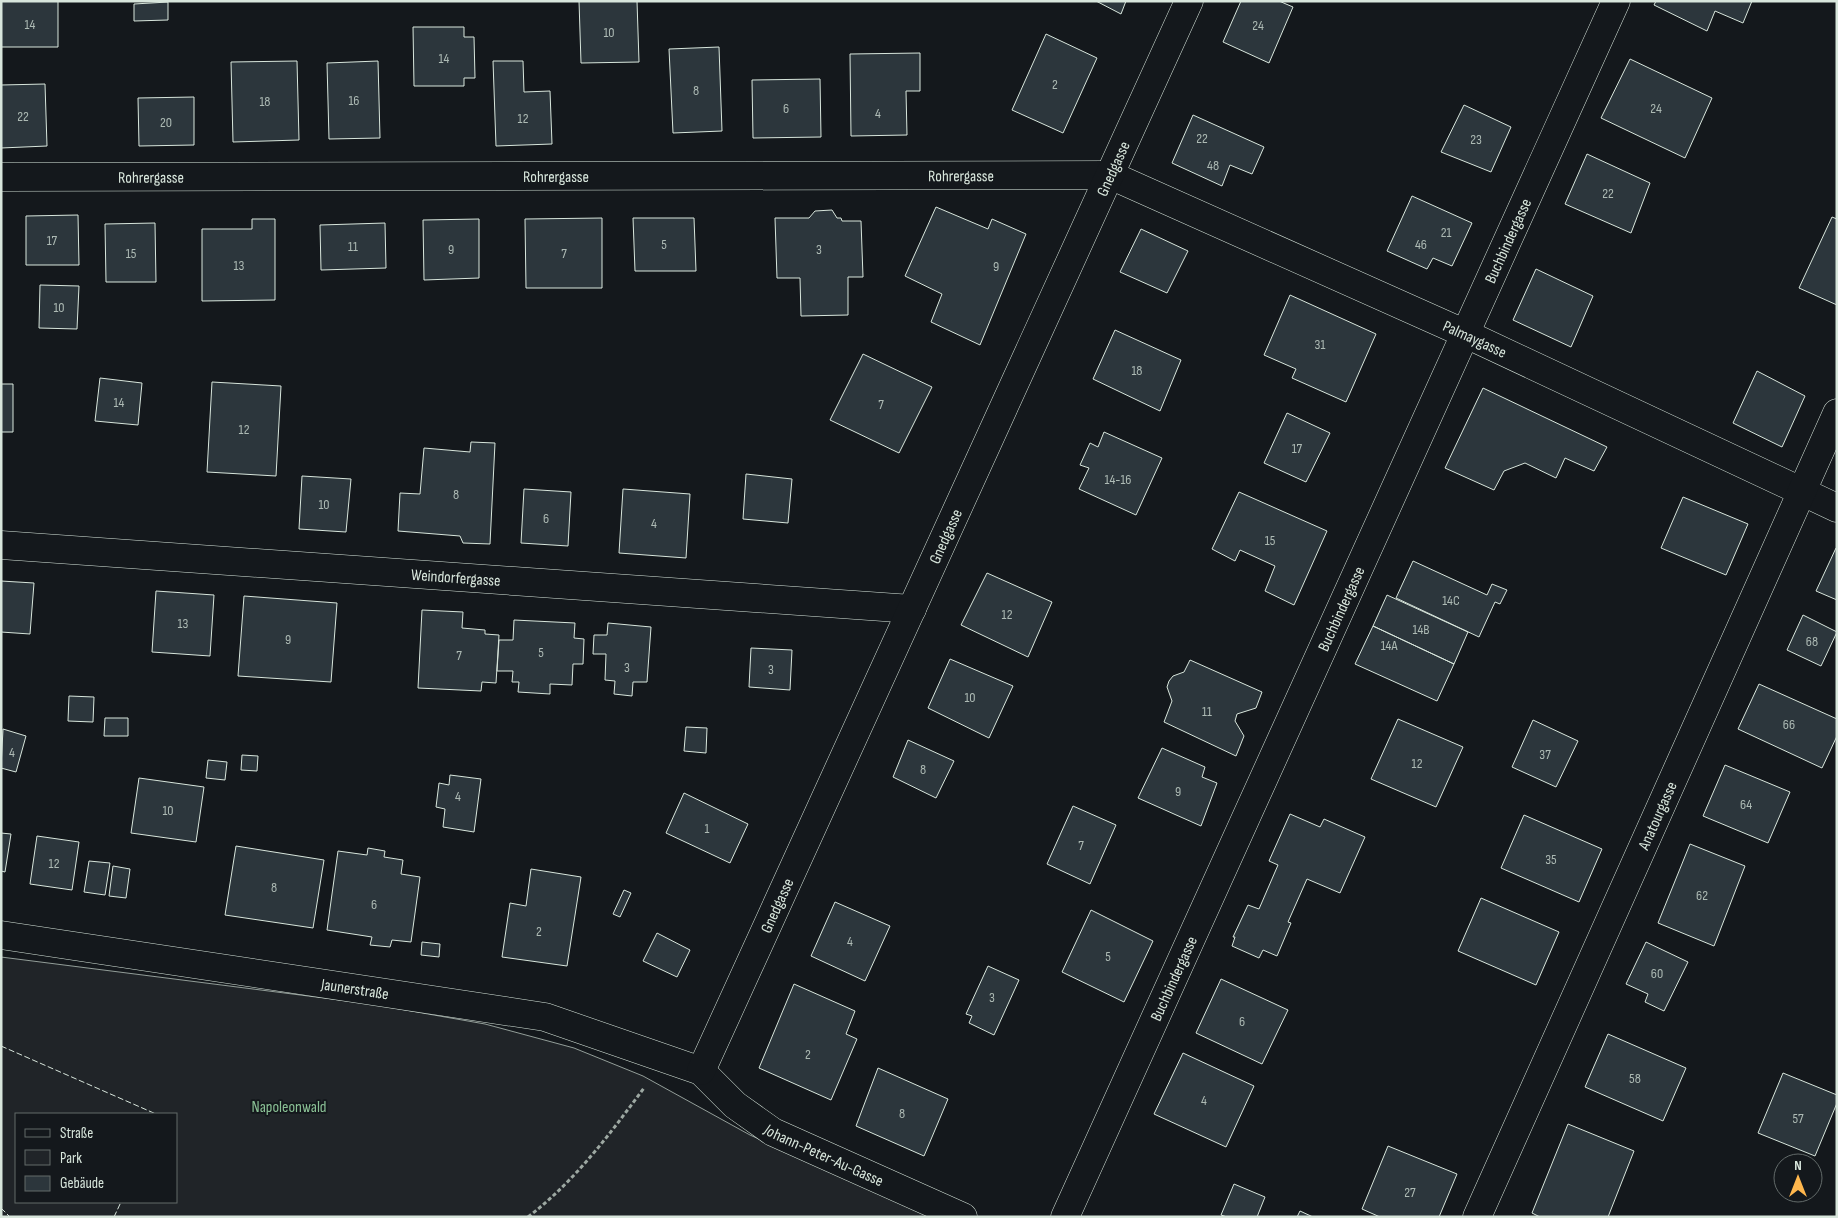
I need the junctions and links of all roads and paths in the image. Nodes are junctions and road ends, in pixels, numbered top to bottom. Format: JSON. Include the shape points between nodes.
{"nodes":[{"id":1,"x":1189,"y":1,"type":"edge"},
{"id":2,"x":1616,"y":1,"type":"edge"},
{"id":3,"x":1110,"y":175,"type":"junction"},
{"id":4,"x":1,"y":177,"type":"edge"},
{"id":5,"x":1466,"y":334,"type":"junction"},
{"id":6,"x":1837,"y":414,"type":"edge"},
{"id":7,"x":1802,"y":492,"type":"junction"},
{"id":8,"x":1837,"y":508,"type":"edge"},
{"id":9,"x":1,"y":545,"type":"edge"},
{"id":10,"x":912,"y":609,"type":"junction"},
{"id":11,"x":1,"y":935,"type":"edge"},
{"id":12,"x":661,"y":1057,"type":"junction"},
{"id":13,"x":701,"y":1071,"type":"junction"},
{"id":14,"x":528,"y":1217,"type":"edge"},
{"id":15,"x":963,"y":1217,"type":"edge"},
{"id":16,"x":1065,"y":1217,"type":"edge"},
{"id":17,"x":1477,"y":1217,"type":"edge"}],
"edges":[{"from":1,"to":3,"type":"street","name":"Gnedgasse"},
{"from":2,"to":5,"type":"street","name":"Buchbindergasse"},
{"from":3,"to":4,"type":"street","name":"Rohrergasse"},
{"from":3,"to":5,"type":"street","name":"Palmaygasse"},
{"from":3,"to":10,"type":"street","name":"Gnedgasse"},
{"from":5,"to":7,"type":"street","name":"Palmaygasse"},
{"from":5,"to":16,"type":"street","name":"Buchbindergasse"},
{"from":6,"to":7,"type":"street","name":"Anatourgasse"},
{"from":7,"to":8,"type":"street","name":"Palmaygasse"},
{"from":7,"to":17,"type":"street","name":"Anatourgasse"},
{"from":9,"to":10,"type":"street","name":"Weindorfergasse"},
{"from":10,"to":13,"type":"street","name":"Gnedgasse"},
{"from":11,"to":12,"type":"street","name":"Jaunerstraße","via":[[545,1017]]},
{"from":12,"to":13,"type":"street","name":"Jaunerstraße"},
{"from":12,"to":14,"type":"path","via":[[647,1083],[602,1146]]},
{"from":13,"to":15,"type":"street","name":"Johann-Peter-Au-Gasse","via":[[735,1105],[773,1132]]}]}
